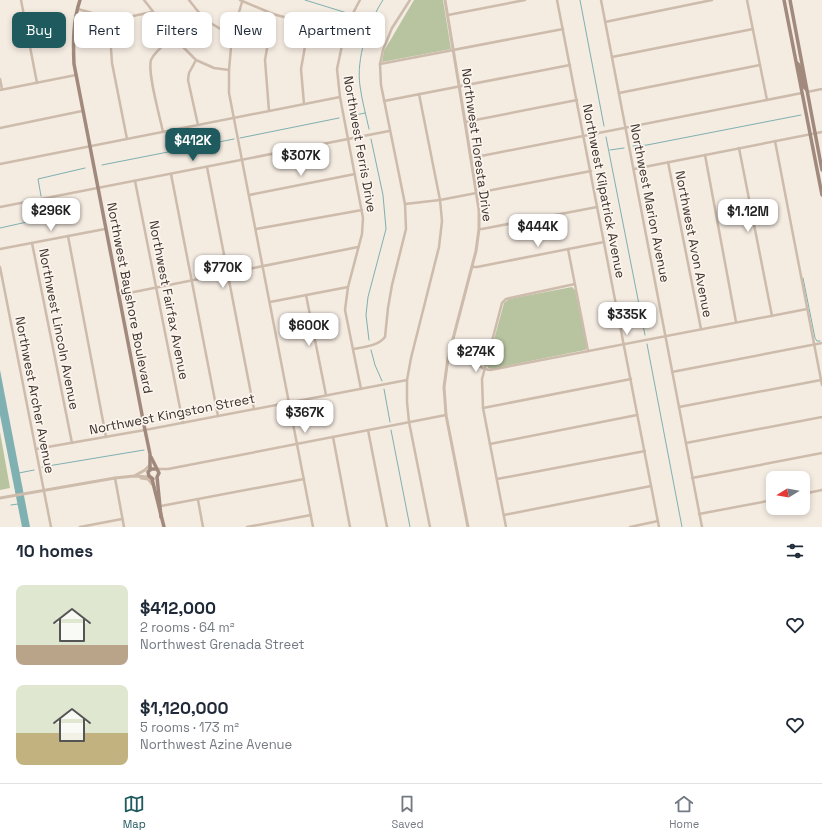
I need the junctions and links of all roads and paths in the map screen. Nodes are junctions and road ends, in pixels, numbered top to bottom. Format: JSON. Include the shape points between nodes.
{"nodes":[{"id":1,"x":21,"y":0,"type":"edge"},
{"id":2,"x":80,"y":0,"type":"edge"},
{"id":3,"x":144,"y":0,"type":"edge"},
{"id":4,"x":189,"y":0,"type":"edge"},
{"id":5,"x":360,"y":0,"type":"edge"},
{"id":6,"x":410,"y":0,"type":"edge"},
{"id":7,"x":445,"y":0,"type":"edge"},
{"id":8,"x":525,"y":0,"type":"edge"},
{"id":9,"x":557,"y":0,"type":"edge"},
{"id":10,"x":601,"y":0,"type":"edge"},
{"id":11,"x":712,"y":0,"type":"edge"},
{"id":12,"x":747,"y":0,"type":"edge"},
{"id":13,"x":784,"y":0,"type":"edge"},
{"id":14,"x":790,"y":0,"type":"edge"},
{"id":15,"x":241,"y":1,"type":"edge"},
{"id":16,"x":78,"y":9,"type":"junction"},
{"id":17,"x":88,"y":12,"type":"edge"},
{"id":18,"x":152,"y":12,"type":"edge"},
{"id":19,"x":238,"y":12,"type":"edge"},
{"id":20,"x":268,"y":12,"type":"edge"},
{"id":21,"x":354,"y":12,"type":"edge"},
{"id":22,"x":448,"y":15,"type":"junction"},
{"id":23,"x":605,"y":22,"type":"junction"},
{"id":24,"x":220,"y":29,"type":"edge"},
{"id":25,"x":563,"y":29,"type":"junction"},
{"id":26,"x":753,"y":29,"type":"junction"},
{"id":27,"x":111,"y":48,"type":"edge"},
{"id":28,"x":161,"y":48,"type":"edge"},
{"id":29,"x":184,"y":48,"type":"edge"},
{"id":30,"x":231,"y":48,"type":"edge"},
{"id":31,"x":268,"y":48,"type":"edge"},
{"id":32,"x":305,"y":48,"type":"edge"},
{"id":33,"x":341,"y":48,"type":"edge"},
{"id":34,"x":453,"y":50,"type":"junction"},
{"id":35,"x":612,"y":57,"type":"junction"},
{"id":36,"x":196,"y":60,"type":"junction"},
{"id":37,"x":796,"y":62,"type":"junction"},
{"id":38,"x":380,"y":64,"type":"junction"},
{"id":39,"x":570,"y":65,"type":"junction"},
{"id":40,"x":760,"y":65,"type":"junction"},
{"id":41,"x":229,"y":70,"type":"junction"},
{"id":42,"x":76,"y":76,"type":"junction"},
{"id":43,"x":0,"y":79,"type":"edge"},
{"id":44,"x":37,"y":83,"type":"junction"},
{"id":45,"x":459,"y":87,"type":"junction"},
{"id":46,"x":822,"y":89,"type":"edge"},
{"id":47,"x":1,"y":90,"type":"edge"},
{"id":48,"x":807,"y":91,"type":"junction"},
{"id":49,"x":619,"y":93,"type":"junction"},
{"id":50,"x":802,"y":93,"type":"junction"},
{"id":51,"x":419,"y":94,"type":"junction"},
{"id":52,"x":340,"y":97,"type":"junction"},
{"id":53,"x":577,"y":100,"type":"junction"},
{"id":54,"x":767,"y":100,"type":"junction"},
{"id":55,"x":384,"y":101,"type":"junction"},
{"id":56,"x":304,"y":104,"type":"junction"},
{"id":57,"x":82,"y":111,"type":"junction"},
{"id":58,"x":269,"y":111,"type":"junction"},
{"id":59,"x":234,"y":119,"type":"junction"},
{"id":60,"x":466,"y":122,"type":"junction"},
{"id":61,"x":198,"y":125,"type":"junction"},
{"id":62,"x":0,"y":128,"type":"edge"},
{"id":63,"x":626,"y":128,"type":"junction"},
{"id":64,"x":389,"y":131,"type":"junction"},
{"id":65,"x":163,"y":132,"type":"junction"},
{"id":66,"x":822,"y":132,"type":"edge"},
{"id":67,"x":815,"y":133,"type":"junction"},
{"id":68,"x":810,"y":134,"type":"junction"},
{"id":69,"x":584,"y":136,"type":"junction"},
{"id":70,"x":127,"y":139,"type":"junction"},
{"id":71,"x":348,"y":139,"type":"junction"},
{"id":72,"x":775,"y":141,"type":"junction"},
{"id":73,"x":90,"y":147,"type":"junction"},
{"id":74,"x":739,"y":148,"type":"junction"},
{"id":75,"x":705,"y":155,"type":"junction"},
{"id":76,"x":471,"y":158,"type":"junction"},
{"id":77,"x":242,"y":159,"type":"junction"},
{"id":78,"x":668,"y":162,"type":"junction"},
{"id":79,"x":0,"y":164,"type":"edge"},
{"id":80,"x":206,"y":167,"type":"junction"},
{"id":81,"x":634,"y":169,"type":"junction"},
{"id":82,"x":822,"y":170,"type":"edge"},
{"id":83,"x":591,"y":171,"type":"junction"},
{"id":84,"x":171,"y":174,"type":"junction"},
{"id":85,"x":355,"y":174,"type":"junction"},
{"id":86,"x":135,"y":180,"type":"junction"},
{"id":87,"x":98,"y":188,"type":"junction"},
{"id":88,"x":476,"y":193,"type":"junction"},
{"id":89,"x":822,"y":194,"type":"edge"},
{"id":90,"x":249,"y":195,"type":"junction"},
{"id":91,"x":440,"y":200,"type":"junction"},
{"id":92,"x":405,"y":204,"type":"junction"},
{"id":93,"x":0,"y":207,"type":"edge"},
{"id":94,"x":597,"y":207,"type":"junction"},
{"id":95,"x":362,"y":210,"type":"junction"},
{"id":96,"x":105,"y":229,"type":"junction"},
{"id":97,"x":256,"y":229,"type":"junction"},
{"id":98,"x":479,"y":229,"type":"junction"},
{"id":99,"x":68,"y":236,"type":"junction"},
{"id":100,"x":604,"y":242,"type":"junction"},
{"id":101,"x":32,"y":243,"type":"junction"},
{"id":102,"x":358,"y":247,"type":"junction"},
{"id":103,"x":0,"y":249,"type":"edge"},
{"id":104,"x":568,"y":249,"type":"junction"},
{"id":105,"x":263,"y":266,"type":"junction"},
{"id":106,"x":0,"y":267,"type":"edge"},
{"id":107,"x":473,"y":267,"type":"junction"},
{"id":108,"x":227,"y":273,"type":"junction"},
{"id":109,"x":192,"y":280,"type":"junction"},
{"id":110,"x":575,"y":284,"type":"junction"},
{"id":111,"x":156,"y":287,"type":"junction"},
{"id":112,"x":348,"y":287,"type":"junction"},
{"id":113,"x":119,"y":295,"type":"junction"},
{"id":114,"x":306,"y":295,"type":"junction"},
{"id":115,"x":270,"y":302,"type":"junction"},
{"id":116,"x":807,"y":309,"type":"junction"},
{"id":117,"x":772,"y":316,"type":"junction"},
{"id":118,"x":736,"y":322,"type":"junction"},
{"id":119,"x":701,"y":329,"type":"junction"},
{"id":120,"x":665,"y":336,"type":"junction"},
{"id":121,"x":822,"y":343,"type":"edge"},
{"id":122,"x":624,"y":344,"type":"junction"},
{"id":123,"x":814,"y":345,"type":"junction"},
{"id":124,"x":353,"y":349,"type":"junction"},
{"id":125,"x":588,"y":351,"type":"junction"},
{"id":126,"x":448,"y":358,"type":"junction"},
{"id":127,"x":484,"y":370,"type":"junction"},
{"id":128,"x":672,"y":372,"type":"junction"},
{"id":129,"x":631,"y":379,"type":"junction"},
{"id":130,"x":407,"y":380,"type":"junction"},
{"id":131,"x":821,"y":380,"type":"edge"},
{"id":132,"x":822,"y":385,"type":"edge"},
{"id":133,"x":361,"y":389,"type":"junction"},
{"id":134,"x":326,"y":395,"type":"junction"},
{"id":135,"x":289,"y":402,"type":"junction"},
{"id":136,"x":679,"y":407,"type":"junction"},
{"id":137,"x":483,"y":408,"type":"junction"},
{"id":138,"x":254,"y":409,"type":"junction"},
{"id":139,"x":446,"y":415,"type":"junction"},
{"id":140,"x":638,"y":415,"type":"junction"},
{"id":141,"x":218,"y":416,"type":"junction"},
{"id":142,"x":822,"y":416,"type":"edge"},
{"id":143,"x":183,"y":422,"type":"junction"},
{"id":144,"x":409,"y":422,"type":"junction"},
{"id":145,"x":145,"y":430,"type":"junction"},
{"id":146,"x":368,"y":430,"type":"junction"},
{"id":147,"x":106,"y":437,"type":"junction"},
{"id":148,"x":333,"y":437,"type":"junction"},
{"id":149,"x":72,"y":443,"type":"junction"},
{"id":150,"x":297,"y":443,"type":"junction"},
{"id":151,"x":686,"y":443,"type":"junction"},
{"id":152,"x":490,"y":444,"type":"junction"},
{"id":153,"x":36,"y":449,"type":"junction"},
{"id":154,"x":645,"y":451,"type":"junction"},
{"id":155,"x":822,"y":453,"type":"edge"},
{"id":156,"x":150,"y":454,"type":"junction"},
{"id":157,"x":149,"y":469,"type":"junction"},
{"id":158,"x":156,"y":469,"type":"junction"},
{"id":159,"x":168,"y":469,"type":"junction"},
{"id":160,"x":135,"y":476,"type":"junction"},
{"id":161,"x":158,"y":477,"type":"junction"},
{"id":162,"x":115,"y":478,"type":"junction"},
{"id":163,"x":151,"y":478,"type":"junction"},
{"id":164,"x":692,"y":478,"type":"junction"},
{"id":165,"x":304,"y":479,"type":"junction"},
{"id":166,"x":497,"y":479,"type":"junction"},
{"id":167,"x":153,"y":486,"type":"junction"},
{"id":168,"x":652,"y":486,"type":"junction"},
{"id":169,"x":44,"y":490,"type":"junction"},
{"id":170,"x":822,"y":490,"type":"edge"},
{"id":171,"x":810,"y":493,"type":"edge"},
{"id":172,"x":0,"y":498,"type":"edge"},
{"id":173,"x":198,"y":500,"type":"junction"},
{"id":174,"x":766,"y":501,"type":"edge"},
{"id":175,"x":161,"y":506,"type":"junction"},
{"id":176,"x":699,"y":514,"type":"junction"},
{"id":177,"x":311,"y":515,"type":"junction"},
{"id":178,"x":504,"y":515,"type":"junction"},
{"id":179,"x":161,"y":517,"type":"junction"},
{"id":180,"x":122,"y":519,"type":"junction"},
{"id":181,"x":658,"y":522,"type":"junction"},
{"id":182,"x":51,"y":527,"type":"edge"},
{"id":183,"x":80,"y":527,"type":"edge"},
{"id":184,"x":124,"y":527,"type":"edge"},
{"id":185,"x":164,"y":527,"type":"edge"},
{"id":186,"x":203,"y":527,"type":"edge"},
{"id":187,"x":247,"y":527,"type":"edge"},
{"id":188,"x":313,"y":527,"type":"edge"},
{"id":189,"x":350,"y":527,"type":"edge"},
{"id":190,"x":387,"y":527,"type":"edge"},
{"id":191,"x":430,"y":527,"type":"edge"},
{"id":192,"x":468,"y":527,"type":"edge"},
{"id":193,"x":506,"y":527,"type":"edge"},
{"id":194,"x":630,"y":527,"type":"edge"},
{"id":195,"x":659,"y":527,"type":"edge"},
{"id":196,"x":702,"y":527,"type":"edge"}],
"edges":[{"from":1,"to":44,"type":"street"},
{"from":2,"to":16,"type":"main road","name":"Northwest Bayshore Boulevard"},
{"from":3,"to":18,"type":"street"},
{"from":4,"to":24,"type":"street","via":[[204,19]]},
{"from":5,"to":21,"type":"street","name":"Northwest Ferris Drive"},
{"from":6,"to":38,"type":"street","via":[[392,28]]},
{"from":7,"to":22,"type":"street","name":"Northwest Floresta Drive"},
{"from":8,"to":22,"type":"street"},
{"from":9,"to":25,"type":"street","name":"Northwest Kilpatrick Avenue"},
{"from":10,"to":23,"type":"street","name":"Northwest Marion Avenue"},
{"from":11,"to":23,"type":"street"},
{"from":12,"to":26,"type":"street"},
{"from":13,"to":37,"type":"main road"},
{"from":14,"to":48,"type":"main road"},
{"from":15,"to":19,"type":"street"},
{"from":15,"to":20,"type":"street"},
{"from":16,"to":17,"type":"street"},
{"from":16,"to":42,"type":"main road","name":"Northwest Bayshore Boulevard","via":[[73,46]]},
{"from":22,"to":34,"type":"street","name":"Northwest Floresta Drive"},
{"from":23,"to":35,"type":"street","name":"Northwest Marion Avenue"},
{"from":25,"to":34,"type":"street"},
{"from":25,"to":39,"type":"street","name":"Northwest Kilpatrick Avenue"},
{"from":26,"to":35,"type":"street"},
{"from":26,"to":40,"type":"street"},
{"from":27,"to":70,"type":"street"},
{"from":28,"to":65,"type":"street","via":[[154,54],[150,64]]},
{"from":29,"to":36,"type":"street"},
{"from":30,"to":41,"type":"street"},
{"from":31,"to":58,"type":"street","via":[[266,60]]},
{"from":32,"to":56,"type":"street","via":[[301,70]]},
{"from":33,"to":52,"type":"street","name":"Northwest Ferris Drive","via":[[337,69]]},
{"from":34,"to":38,"type":"street"},
{"from":34,"to":45,"type":"street","name":"Northwest Floresta Drive"},
{"from":35,"to":49,"type":"street","name":"Northwest Marion Avenue"},
{"from":36,"to":41,"type":"street","via":[[214,68]]},
{"from":36,"to":61,"type":"street","via":[[188,80]]},
{"from":37,"to":48,"type":"main road"},
{"from":37,"to":50,"type":"main road"},
{"from":38,"to":55,"type":"street","via":[[380,86]]},
{"from":39,"to":45,"type":"street"},
{"from":39,"to":53,"type":"street","name":"Northwest Kilpatrick Avenue"},
{"from":40,"to":49,"type":"street"},
{"from":40,"to":54,"type":"street"},
{"from":41,"to":59,"type":"street","via":[[229,93]]},
{"from":42,"to":44,"type":"street"},
{"from":42,"to":57,"type":"main road","name":"Northwest Bayshore Boulevard"},
{"from":43,"to":47,"type":"street"},
{"from":44,"to":47,"type":"street"},
{"from":45,"to":51,"type":"street"},
{"from":45,"to":60,"type":"street","name":"Northwest Floresta Drive"},
{"from":46,"to":48,"type":"street"},
{"from":48,"to":67,"type":"main road"},
{"from":49,"to":63,"type":"street","name":"Northwest Marion Avenue"},
{"from":50,"to":54,"type":"street"},
{"from":50,"to":68,"type":"main road"},
{"from":51,"to":55,"type":"street"},
{"from":51,"to":91,"type":"street"},
{"from":52,"to":56,"type":"street"},
{"from":52,"to":71,"type":"street","name":"Northwest Ferris Drive"},
{"from":53,"to":60,"type":"street"},
{"from":53,"to":69,"type":"street","name":"Northwest Kilpatrick Avenue"},
{"from":54,"to":63,"type":"street"},
{"from":55,"to":64,"type":"street"},
{"from":56,"to":58,"type":"street"},
{"from":57,"to":62,"type":"street"},
{"from":57,"to":73,"type":"main road","name":"Northwest Bayshore Boulevard"},
{"from":58,"to":59,"type":"street"},
{"from":59,"to":61,"type":"street"},
{"from":59,"to":77,"type":"street"},
{"from":60,"to":76,"type":"street","name":"Northwest Floresta Drive"},
{"from":61,"to":65,"type":"street"},
{"from":63,"to":69,"type":"street"},
{"from":63,"to":81,"type":"street","name":"Northwest Marion Avenue"},
{"from":64,"to":71,"type":"street"},
{"from":64,"to":92,"type":"street"},
{"from":65,"to":70,"type":"street"},
{"from":66,"to":67,"type":"street"},
{"from":67,"to":68,"type":"street"},
{"from":67,"to":82,"type":"main road"},
{"from":68,"to":72,"type":"street"},
{"from":68,"to":89,"type":"main road"},
{"from":69,"to":76,"type":"street"},
{"from":69,"to":83,"type":"street","name":"Northwest Kilpatrick Avenue"},
{"from":70,"to":73,"type":"street"},
{"from":71,"to":77,"type":"street"},
{"from":71,"to":85,"type":"street","name":"Northwest Ferris Drive"},
{"from":72,"to":74,"type":"street"},
{"from":72,"to":116,"type":"street"},
{"from":73,"to":79,"type":"street"},
{"from":73,"to":87,"type":"main road","name":"Northwest Bayshore Boulevard"},
{"from":74,"to":75,"type":"street"},
{"from":74,"to":117,"type":"street"},
{"from":75,"to":78,"type":"street"},
{"from":75,"to":118,"type":"street"},
{"from":76,"to":88,"type":"street","name":"Northwest Floresta Drive"},
{"from":77,"to":80,"type":"street"},
{"from":77,"to":90,"type":"street"},
{"from":78,"to":81,"type":"street"},
{"from":78,"to":119,"type":"street","name":"Northwest Avon Avenue"},
{"from":80,"to":84,"type":"street"},
{"from":80,"to":108,"type":"street"},
{"from":81,"to":120,"type":"street","name":"Northwest Marion Avenue"},
{"from":83,"to":88,"type":"street"},
{"from":83,"to":94,"type":"street","name":"Northwest Kilpatrick Avenue"},
{"from":84,"to":86,"type":"street"},
{"from":84,"to":109,"type":"street"},
{"from":85,"to":90,"type":"street"},
{"from":85,"to":95,"type":"street","name":"Northwest Ferris Drive"},
{"from":86,"to":87,"type":"street"},
{"from":86,"to":111,"type":"street","name":"Northwest Fairfax Avenue"},
{"from":87,"to":93,"type":"street"},
{"from":87,"to":96,"type":"main road","name":"Northwest Bayshore Boulevard"},
{"from":88,"to":91,"type":"street"},
{"from":88,"to":98,"type":"street","name":"Northwest Floresta Drive"},
{"from":90,"to":97,"type":"street"},
{"from":91,"to":92,"type":"street"},
{"from":91,"to":130,"type":"street","via":[[442,221],[439,247]]},
{"from":92,"to":124,"type":"street","via":[[406,229],[392,286],[385,337],[376,344]]},
{"from":94,"to":98,"type":"street"},
{"from":94,"to":100,"type":"street","name":"Northwest Kilpatrick Avenue"},
{"from":95,"to":97,"type":"street"},
{"from":95,"to":102,"type":"street","name":"Northwest Ferris Drive","via":[[363,226]]},
{"from":96,"to":99,"type":"street"},
{"from":96,"to":113,"type":"main road","name":"Northwest Bayshore Boulevard"},
{"from":97,"to":105,"type":"street"},
{"from":98,"to":107,"type":"street","name":"Northwest Floresta Drive"},
{"from":99,"to":101,"type":"street"},
{"from":99,"to":147,"type":"street"},
{"from":100,"to":104,"type":"street"},
{"from":100,"to":122,"type":"street","name":"Northwest Kilpatrick Avenue"},
{"from":101,"to":103,"type":"street"},
{"from":101,"to":149,"type":"street","name":"Northwest Lincoln Avenue"},
{"from":102,"to":105,"type":"street"},
{"from":102,"to":112,"type":"street","name":"Northwest Ferris Drive"},
{"from":104,"to":107,"type":"street"},
{"from":104,"to":110,"type":"street"},
{"from":105,"to":108,"type":"street"},
{"from":105,"to":115,"type":"street"},
{"from":106,"to":153,"type":"street","name":"Northwest Archer Avenue"},
{"from":107,"to":126,"type":"street","name":"Northwest Floresta Drive"},
{"from":108,"to":109,"type":"street"},
{"from":108,"to":138,"type":"street"},
{"from":109,"to":111,"type":"street"},
{"from":109,"to":141,"type":"street"},
{"from":110,"to":125,"type":"street"},
{"from":110,"to":127,"type":"street","via":[[506,299],[502,303]]},
{"from":111,"to":113,"type":"street"},
{"from":111,"to":143,"type":"street","name":"Northwest Fairfax Avenue"},
{"from":112,"to":114,"type":"street"},
{"from":112,"to":124,"type":"street","name":"Northwest Ferris Drive","via":[[345,310]]},
{"from":113,"to":145,"type":"main road","name":"Northwest Bayshore Boulevard"},
{"from":114,"to":115,"type":"street"},
{"from":114,"to":134,"type":"street"},
{"from":115,"to":135,"type":"street"},
{"from":116,"to":117,"type":"street"},
{"from":116,"to":123,"type":"street"},
{"from":117,"to":118,"type":"street"},
{"from":118,"to":119,"type":"street"},
{"from":119,"to":120,"type":"street"},
{"from":120,"to":122,"type":"street"},
{"from":120,"to":128,"type":"street","name":"Northwest Marion Avenue"},
{"from":121,"to":123,"type":"street"},
{"from":122,"to":125,"type":"street"},
{"from":122,"to":129,"type":"street","name":"Northwest Kilpatrick Avenue"},
{"from":123,"to":128,"type":"street"},
{"from":123,"to":131,"type":"street"},
{"from":124,"to":133,"type":"street","name":"Northwest Ferris Drive"},
{"from":125,"to":127,"type":"street"},
{"from":126,"to":127,"type":"street"},
{"from":126,"to":139,"type":"street","name":"Northwest Floresta Drive","via":[[444,387]]},
{"from":127,"to":137,"type":"street"},
{"from":128,"to":136,"type":"street","name":"Northwest Marion Avenue"},
{"from":129,"to":137,"type":"street"},
{"from":129,"to":140,"type":"street","name":"Northwest Kilpatrick Avenue"},
{"from":130,"to":133,"type":"street","name":"Northwest Kingston Street"},
{"from":130,"to":144,"type":"street"},
{"from":131,"to":132,"type":"street"},
{"from":131,"to":136,"type":"street"},
{"from":133,"to":134,"type":"street","name":"Northwest Kingston Street"},
{"from":134,"to":135,"type":"street","name":"Northwest Kingston Street"},
{"from":135,"to":138,"type":"street","name":"Northwest Kingston Street"},
{"from":135,"to":150,"type":"street"},
{"from":136,"to":151,"type":"street","name":"Northwest Marion Avenue"},
{"from":137,"to":152,"type":"street"},
{"from":138,"to":141,"type":"street","name":"Northwest Kingston Street"},
{"from":139,"to":144,"type":"street"},
{"from":139,"to":192,"type":"street","name":"Northwest Floresta Drive"},
{"from":140,"to":152,"type":"street"},
{"from":140,"to":154,"type":"street","name":"Northwest Kilpatrick Avenue"},
{"from":141,"to":143,"type":"street","name":"Northwest Kingston Street"},
{"from":142,"to":151,"type":"street"},
{"from":143,"to":145,"type":"street","name":"Northwest Kingston Street"},
{"from":144,"to":146,"type":"street"},
{"from":144,"to":191,"type":"street"},
{"from":145,"to":147,"type":"street","name":"Northwest Kingston Street"},
{"from":145,"to":156,"type":"main road","name":"Northwest Bayshore Boulevard"},
{"from":146,"to":148,"type":"street"},
{"from":146,"to":190,"type":"street"},
{"from":147,"to":149,"type":"street","name":"Northwest Kingston Street"},
{"from":148,"to":150,"type":"street"},
{"from":148,"to":189,"type":"street"},
{"from":149,"to":153,"type":"street","name":"Northwest Kingston Street"},
{"from":150,"to":159,"type":"street"},
{"from":150,"to":165,"type":"street"},
{"from":151,"to":164,"type":"street","name":"Northwest Marion Avenue"},
{"from":152,"to":166,"type":"street"},
{"from":153,"to":169,"type":"street","name":"Northwest Archer Avenue"},
{"from":154,"to":166,"type":"street"},
{"from":154,"to":168,"type":"street","name":"Northwest Kilpatrick Avenue"},
{"from":155,"to":164,"type":"street"},
{"from":156,"to":157,"type":"main road","name":"Northwest Bayshore Boulevard"},
{"from":156,"to":158,"type":"main road","name":"Northwest Bayshore Boulevard"},
{"from":157,"to":158,"type":"main road"},
{"from":157,"to":160,"type":"street"},
{"from":157,"to":163,"type":"main road","via":[[148,475]]},
{"from":158,"to":159,"type":"street"},
{"from":158,"to":161,"type":"main road"},
{"from":159,"to":161,"type":"street"},
{"from":160,"to":162,"type":"street"},
{"from":160,"to":163,"type":"street"},
{"from":160,"to":167,"type":"street","via":[[148,480]]},
{"from":161,"to":163,"type":"main road"},
{"from":161,"to":175,"type":"main road"},
{"from":162,"to":169,"type":"street"},
{"from":162,"to":180,"type":"street"},
{"from":163,"to":167,"type":"main road"},
{"from":164,"to":176,"type":"street","name":"Northwest Marion Avenue"},
{"from":165,"to":173,"type":"street"},
{"from":165,"to":177,"type":"street"},
{"from":166,"to":178,"type":"street"},
{"from":167,"to":179,"type":"main road"},
{"from":168,"to":178,"type":"street"},
{"from":168,"to":181,"type":"street","name":"Northwest Kilpatrick Avenue"},
{"from":169,"to":172,"type":"street"},
{"from":169,"to":182,"type":"street","name":"Northwest Archer Avenue"},
{"from":170,"to":171,"type":"street"},
{"from":173,"to":175,"type":"street"},
{"from":173,"to":186,"type":"street"},
{"from":174,"to":176,"type":"street"},
{"from":175,"to":179,"type":"main road"},
{"from":176,"to":196,"type":"street","name":"Northwest Marion Avenue"},
{"from":177,"to":187,"type":"street"},
{"from":177,"to":188,"type":"street"},
{"from":178,"to":193,"type":"street"},
{"from":179,"to":185,"type":"main road"},
{"from":180,"to":183,"type":"street"},
{"from":180,"to":184,"type":"street"},
{"from":181,"to":194,"type":"street"},
{"from":181,"to":195,"type":"street","name":"Northwest Kilpatrick Avenue"}]}
